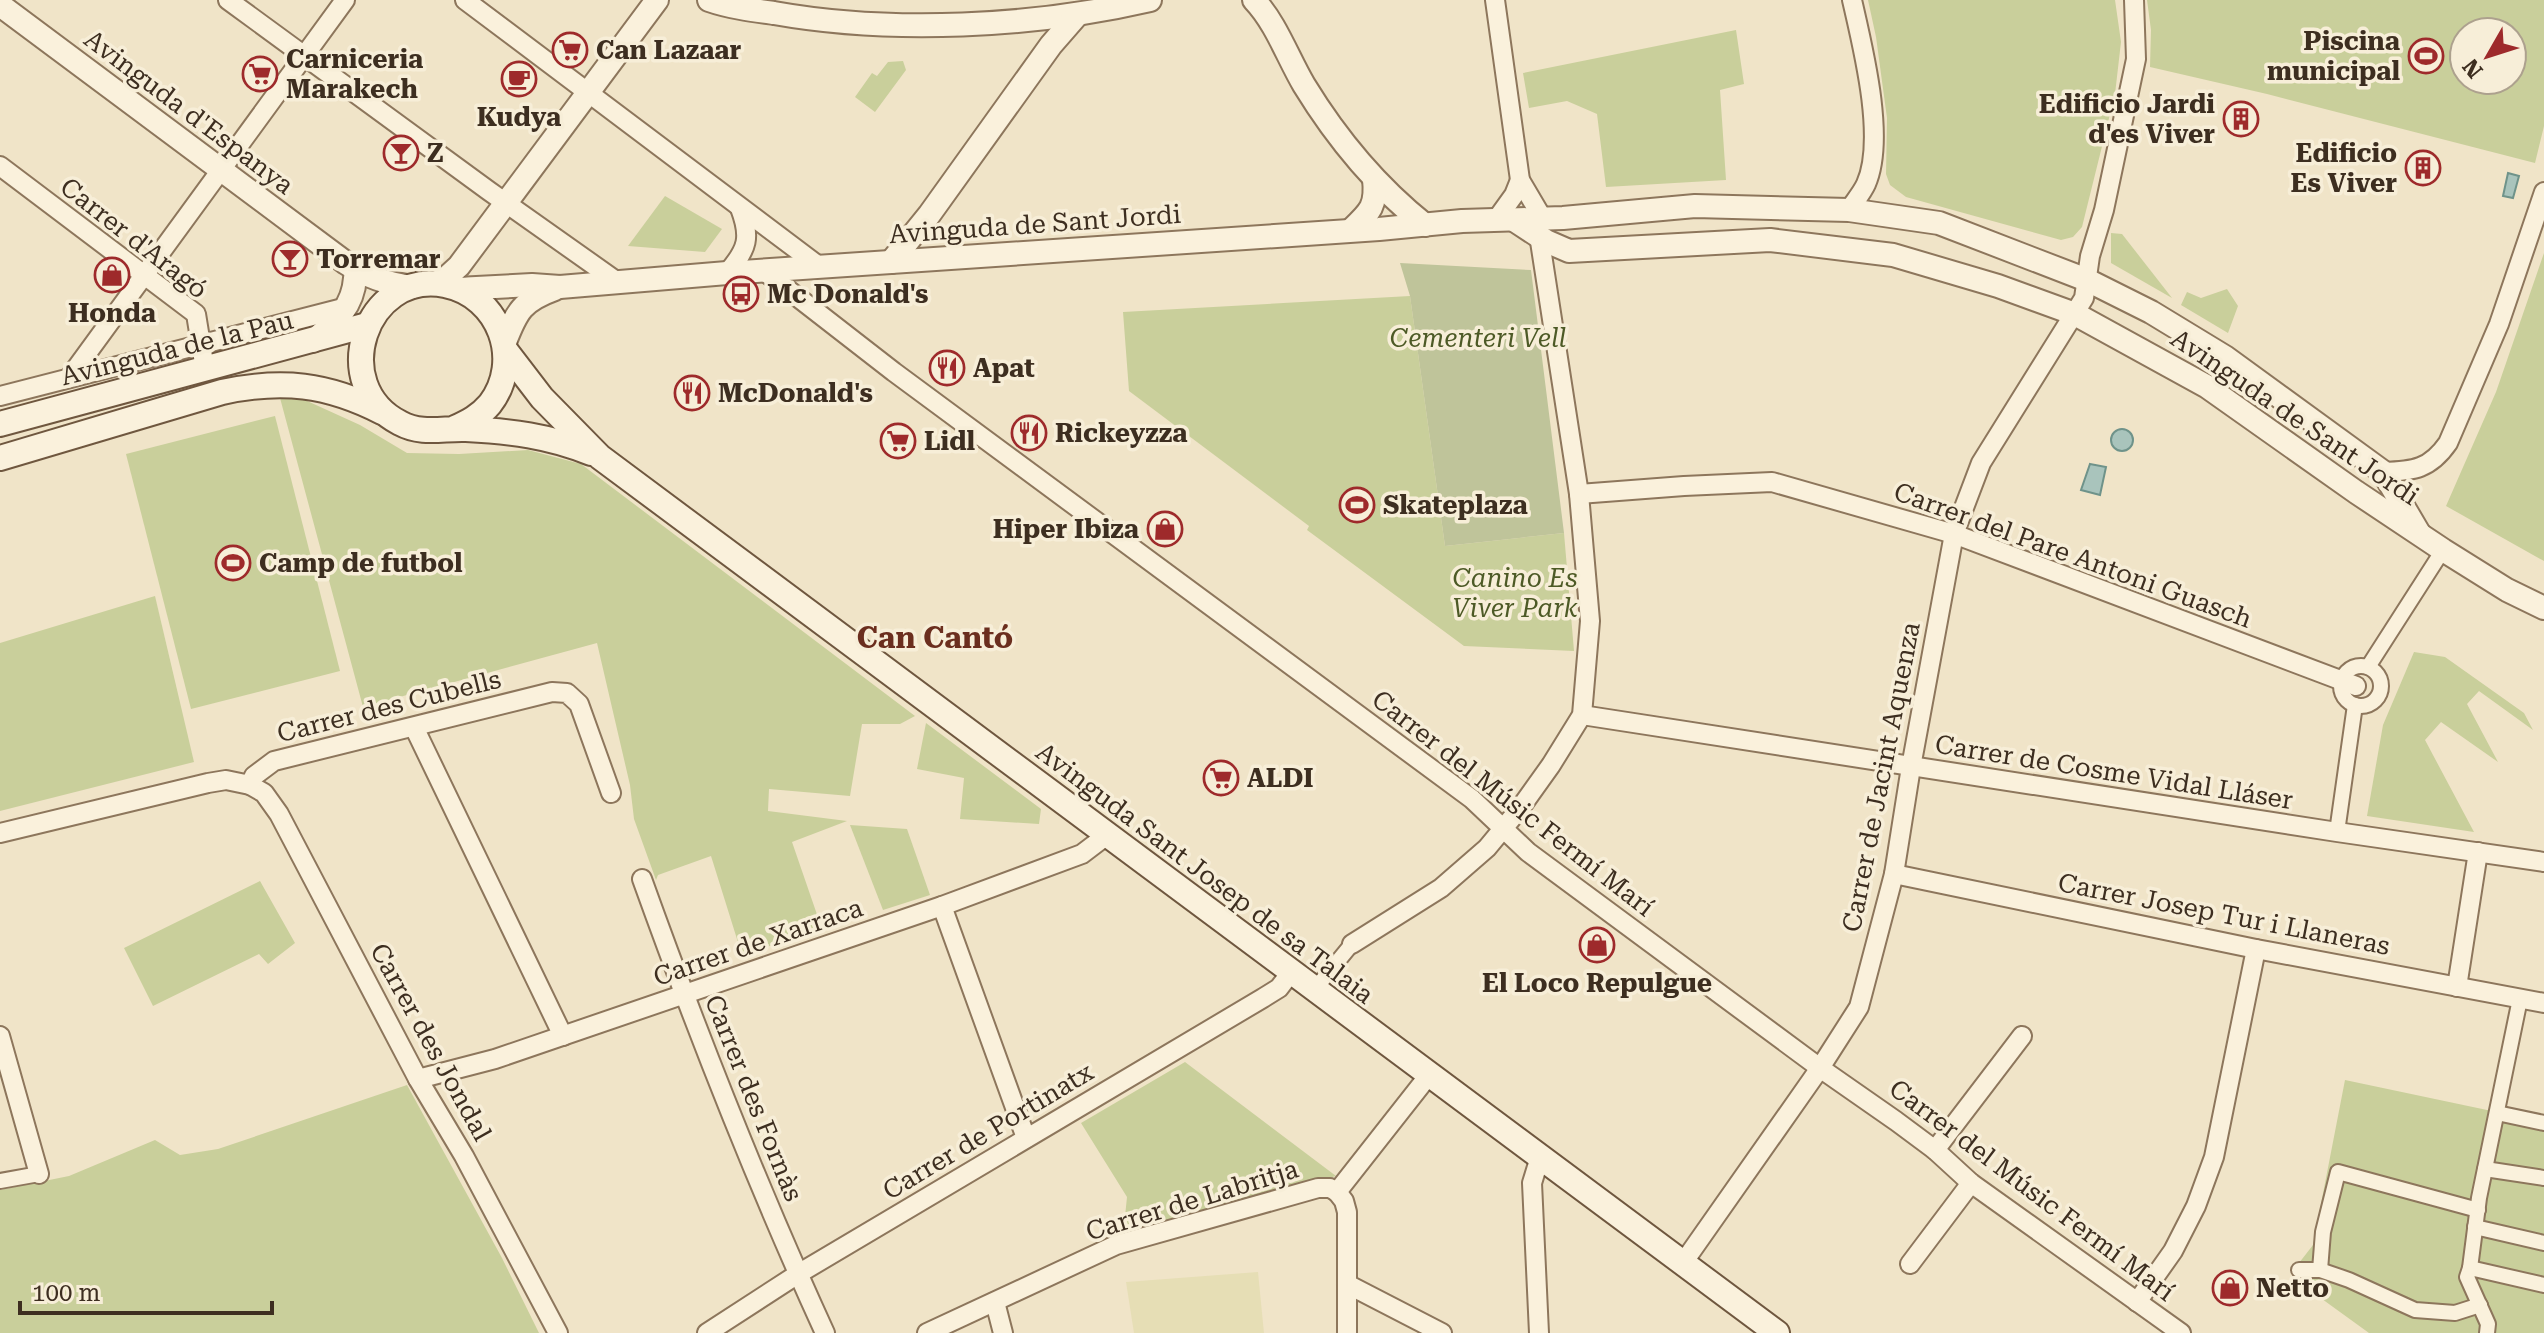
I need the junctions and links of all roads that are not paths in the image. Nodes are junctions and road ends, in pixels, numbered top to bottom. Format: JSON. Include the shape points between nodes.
{"nodes":[{"id":1,"x":228,"y":0,"type":"edge"},
{"id":2,"x":345,"y":0,"type":"edge"},
{"id":3,"x":465,"y":0,"type":"edge"},
{"id":4,"x":657,"y":0,"type":"edge"},
{"id":5,"x":709,"y":0,"type":"edge"},
{"id":6,"x":1150,"y":0,"type":"edge"},
{"id":7,"x":1495,"y":0,"type":"edge"},
{"id":8,"x":1852,"y":0,"type":"edge"},
{"id":9,"x":2134,"y":0,"type":"edge"},
{"id":10,"x":1262,"y":5,"type":"edge"},
{"id":11,"x":4,"y":8,"type":"edge"},
{"id":12,"x":1078,"y":14,"type":"junction"},
{"id":13,"x":1010,"y":22,"type":"junction"},
{"id":14,"x":304,"y":56,"type":"junction"},
{"id":15,"x":1037,"y":63,"type":"junction"},
{"id":16,"x":588,"y":94,"type":"junction"},
{"id":17,"x":0,"y":166,"type":"edge"},
{"id":18,"x":220,"y":170,"type":"junction"},
{"id":19,"x":1374,"y":179,"type":"junction"},
{"id":20,"x":1520,"y":180,"type":"junction"},
{"id":21,"x":2544,"y":192,"type":"edge"},
{"id":22,"x":505,"y":202,"type":"junction"},
{"id":23,"x":740,"y":208,"type":"junction"},
{"id":24,"x":1849,"y":210,"type":"junction"},
{"id":25,"x":929,"y":215,"type":"junction"},
{"id":26,"x":1505,"y":219,"type":"junction"},
{"id":27,"x":1548,"y":224,"type":"junction"},
{"id":28,"x":1425,"y":225,"type":"junction"},
{"id":29,"x":1351,"y":230,"type":"junction"},
{"id":30,"x":949,"y":258,"type":"junction"},
{"id":31,"x":891,"y":262,"type":"junction"},
{"id":32,"x":820,"y":267,"type":"junction"},
{"id":33,"x":350,"y":270,"type":"junction"},
{"id":34,"x":764,"y":271,"type":"junction"},
{"id":35,"x":727,"y":273,"type":"junction"},
{"id":36,"x":143,"y":275,"type":"junction"},
{"id":37,"x":2087,"y":280,"type":"junction"},
{"id":38,"x":619,"y":283,"type":"junction"},
{"id":39,"x":434,"y":287,"type":"junction"},
{"id":40,"x":560,"y":287,"type":"junction"},
{"id":41,"x":347,"y":307,"type":"junction"},
{"id":42,"x":2075,"y":314,"type":"junction"},
{"id":43,"x":368,"y":323,"type":"junction"},
{"id":44,"x":311,"y":342,"type":"junction"},
{"id":45,"x":505,"y":346,"type":"junction"},
{"id":46,"x":203,"y":358,"type":"junction"},
{"id":47,"x":69,"y":378,"type":"junction"},
{"id":48,"x":303,"y":386,"type":"junction"},
{"id":49,"x":0,"y":396,"type":"edge"},
{"id":50,"x":385,"y":413,"type":"junction"},
{"id":51,"x":0,"y":424,"type":"edge"},
{"id":52,"x":455,"y":428,"type":"junction"},
{"id":53,"x":535,"y":435,"type":"junction"},
{"id":54,"x":600,"y":457,"type":"junction"},
{"id":55,"x":0,"y":458,"type":"edge"},
{"id":56,"x":2383,"y":472,"type":"junction"},
{"id":57,"x":1579,"y":494,"type":"junction"},
{"id":58,"x":2419,"y":533,"type":"junction"},
{"id":59,"x":1954,"y":534,"type":"junction"},
{"id":60,"x":2443,"y":550,"type":"junction"},
{"id":61,"x":2544,"y":608,"type":"edge"},
{"id":62,"x":2368,"y":667,"type":"junction"},
{"id":63,"x":2351,"y":691,"type":"junction"},
{"id":64,"x":1582,"y":715,"type":"junction"},
{"id":65,"x":414,"y":727,"type":"junction"},
{"id":66,"x":1911,"y":767,"type":"junction"},
{"id":67,"x":250,"y":785,"type":"junction"},
{"id":68,"x":611,"y":793,"type":"dead end"},
{"id":69,"x":1503,"y":829,"type":"junction"},
{"id":70,"x":2337,"y":832,"type":"junction"},
{"id":71,"x":0,"y":833,"type":"edge"},
{"id":72,"x":1107,"y":835,"type":"junction"},
{"id":73,"x":2478,"y":852,"type":"junction"},
{"id":74,"x":2544,"y":862,"type":"edge"},
{"id":75,"x":1894,"y":874,"type":"junction"},
{"id":76,"x":642,"y":879,"type":"dead end"},
{"id":77,"x":942,"y":906,"type":"junction"},
{"id":78,"x":1352,"y":944,"type":"joint"},
{"id":79,"x":2256,"y":949,"type":"junction"},
{"id":80,"x":1292,"y":971,"type":"junction"},
{"id":81,"x":2457,"y":987,"type":"junction"},
{"id":82,"x":1315,"y":989,"type":"junction"},
{"id":83,"x":684,"y":995,"type":"junction"},
{"id":84,"x":2520,"y":999,"type":"junction"},
{"id":85,"x":2544,"y":1003,"type":"edge"},
{"id":86,"x":0,"y":1036,"type":"edge"},
{"id":87,"x":563,"y":1036,"type":"junction"},
{"id":88,"x":2022,"y":1036,"type":"dead end"},
{"id":89,"x":1820,"y":1068,"type":"junction"},
{"id":90,"x":1429,"y":1075,"type":"junction"},
{"id":91,"x":418,"y":1079,"type":"junction"},
{"id":92,"x":2497,"y":1113,"type":"junction"},
{"id":93,"x":2544,"y":1123,"type":"edge"},
{"id":94,"x":1026,"y":1138,"type":"junction"},
{"id":95,"x":1935,"y":1150,"type":"junction"},
{"id":96,"x":1540,"y":1157,"type":"junction"},
{"id":97,"x":2485,"y":1169,"type":"junction"},
{"id":98,"x":39,"y":1174,"type":"joint"},
{"id":99,"x":2544,"y":1178,"type":"edge"},
{"id":100,"x":0,"y":1181,"type":"edge"},
{"id":101,"x":1971,"y":1183,"type":"junction"},
{"id":102,"x":1337,"y":1192,"type":"junction"},
{"id":103,"x":2478,"y":1210,"type":"junction"},
{"id":104,"x":2475,"y":1227,"type":"junction"},
{"id":105,"x":2544,"y":1243,"type":"edge"},
{"id":106,"x":1683,"y":1263,"type":"junction"},
{"id":107,"x":1910,"y":1264,"type":"dead end"},
{"id":108,"x":2470,"y":1268,"type":"junction"},
{"id":109,"x":2299,"y":1270,"type":"dead end"},
{"id":110,"x":2320,"y":1270,"type":"junction"},
{"id":111,"x":798,"y":1274,"type":"junction"},
{"id":112,"x":1347,"y":1284,"type":"junction"},
{"id":113,"x":2544,"y":1285,"type":"edge"},
{"id":114,"x":995,"y":1302,"type":"junction"},
{"id":115,"x":2137,"y":1302,"type":"junction"},
{"id":116,"x":2480,"y":1305,"type":"junction"},
{"id":117,"x":558,"y":1333,"type":"edge"},
{"id":118,"x":707,"y":1333,"type":"edge"},
{"id":119,"x":825,"y":1333,"type":"edge"},
{"id":120,"x":927,"y":1333,"type":"edge"},
{"id":121,"x":1003,"y":1333,"type":"edge"},
{"id":122,"x":1347,"y":1333,"type":"edge"},
{"id":123,"x":1442,"y":1333,"type":"edge"},
{"id":124,"x":1539,"y":1333,"type":"edge"},
{"id":125,"x":1777,"y":1333,"type":"edge"},
{"id":126,"x":2181,"y":1333,"type":"edge"},
{"id":127,"x":2487,"y":1333,"type":"edge"}],
"edges":[{"from":1,"to":14,"type":"street"},
{"from":2,"to":14,"type":"street"},
{"from":3,"to":16,"type":"street"},
{"from":4,"to":16,"type":"street"},
{"from":5,"to":13,"type":"street","via":[[851,23]]},
{"from":6,"to":12,"type":"street"},
{"from":7,"to":20,"type":"street"},
{"from":8,"to":24,"type":"street","via":[[1867,67],[1873,147],[1866,183]]},
{"from":9,"to":37,"type":"street","name":"Carrer de Jacint Aquenza","via":[[2136,59]]},
{"from":10,"to":19,"type":"street","via":[[1326,120]]},
{"from":11,"to":18,"type":"street","name":"Avinguda d'Espanya"},
{"from":12,"to":13,"type":"street"},
{"from":12,"to":15,"type":"street"},
{"from":13,"to":15,"type":"street","via":[[1033,44]]},
{"from":14,"to":18,"type":"street"},
{"from":14,"to":22,"type":"street"},
{"from":15,"to":25,"type":"street"},
{"from":16,"to":22,"type":"street"},
{"from":16,"to":23,"type":"street"},
{"from":17,"to":36,"type":"street","name":"Carrer d'Aragó"},
{"from":18,"to":33,"type":"street","name":"Avinguda d'Espanya"},
{"from":18,"to":36,"type":"street"},
{"from":19,"to":28,"type":"street"},
{"from":19,"to":29,"type":"street","via":[[1374,205]]},
{"from":20,"to":26,"type":"street"},
{"from":20,"to":27,"type":"street"},
{"from":21,"to":56,"type":"street","via":[[2499,324],[2448,443],[2421,467]]},
{"from":22,"to":38,"type":"street"},
{"from":22,"to":39,"type":"street","via":[[459,266]]},
{"from":23,"to":32,"type":"street"},
{"from":23,"to":35,"type":"street","via":[[746,246]]},
{"from":24,"to":27,"type":"street","name":"Avinguda de Sant Jordi","via":[[1695,206]]},
{"from":24,"to":37,"type":"street","name":"Avinguda de Sant Jordi","via":[[1939,223]]},
{"from":25,"to":30,"type":"street","via":[[931,237]]},
{"from":25,"to":31,"type":"street"},
{"from":26,"to":27,"type":"street","name":"Avinguda de Sant Jordi"},
{"from":26,"to":28,"type":"street","name":"Avinguda de Sant Jordi"},
{"from":27,"to":42,"type":"street","name":"Avinguda de Sant Jordi","via":[[1558,247],[1580,252],[1770,240],[1893,255]]},
{"from":27,"to":57,"type":"street"},
{"from":28,"to":29,"type":"street","name":"Avinguda de Sant Jordi"},
{"from":29,"to":30,"type":"street","name":"Avinguda de Sant Jordi"},
{"from":30,"to":31,"type":"street","name":"Avinguda de Sant Jordi"},
{"from":31,"to":32,"type":"street","name":"Avinguda de Sant Jordi"},
{"from":32,"to":34,"type":"street","name":"Avinguda de Sant Jordi"},
{"from":33,"to":39,"type":"street","name":"Avinguda d'Espanya","via":[[392,285]]},
{"from":33,"to":41,"type":"street","via":[[352,298]]},
{"from":33,"to":43,"type":"street","via":[[364,296]]},
{"from":34,"to":35,"type":"street","name":"Avinguda de Sant Jordi"},
{"from":34,"to":69,"type":"street","name":"Carrer del Músic Fermí Marí","via":[[1472,799]]},
{"from":35,"to":38,"type":"street","name":"Avinguda de Sant Jordi"},
{"from":36,"to":46,"type":"street","name":"Carrer d'Aragó","via":[[196,314]]},
{"from":36,"to":47,"type":"street"},
{"from":37,"to":42,"type":"street","name":"Carrer de Jacint Aquenza"},
{"from":37,"to":56,"type":"street","name":"Avinguda de Sant Jordi","via":[[2225,357]]},
{"from":38,"to":40,"type":"street","name":"Avinguda de Sant Jordi"},
{"from":39,"to":40,"type":"street","name":"Avinguda de Sant Jordi"},
{"from":39,"to":43,"type":"main road","via":[[395,295]]},
{"from":39,"to":45,"type":"main road","via":[[473,297],[498,325]]},
{"from":40,"to":45,"type":"street","name":"Avinguda de Sant Jordi","via":[[521,307]]},
{"from":41,"to":44,"type":"street"},
{"from":41,"to":46,"type":"street","name":"Avinguda de la Pau"},
{"from":42,"to":58,"type":"street","name":"Avinguda de Sant Jordi","via":[[2206,386]]},
{"from":42,"to":59,"type":"street","name":"Carrer de Jacint Aquenza","via":[[1981,463]]},
{"from":43,"to":44,"type":"main road","name":"Avinguda de la Pau"},
{"from":43,"to":50,"type":"main road","via":[[360,363],[372,399]]},
{"from":44,"to":46,"type":"main road","name":"Avinguda de la Pau"},
{"from":45,"to":52,"type":"main road","via":[[499,390],[473,420]]},
{"from":45,"to":54,"type":"main road","via":[[542,398]]},
{"from":46,"to":47,"type":"street","name":"Avinguda de la Pau"},
{"from":46,"to":51,"type":"main road","name":"Avinguda de la Pau"},
{"from":47,"to":49,"type":"street","name":"Avinguda de la Pau"},
{"from":48,"to":50,"type":"main road","name":"Avinguda de la Pau","via":[[337,392]]},
{"from":48,"to":53,"type":"main road","via":[[412,442]]},
{"from":48,"to":55,"type":"main road","name":"Avinguda de la Pau","via":[[222,392]]},
{"from":50,"to":52,"type":"main road","via":[[418,430]]},
{"from":52,"to":53,"type":"main road"},
{"from":53,"to":54,"type":"main road"},
{"from":54,"to":72,"type":"main road","name":"Avinguda Sant Josep de sa Talaia"},
{"from":56,"to":58,"type":"street","name":"Avinguda de Sant Jordi"},
{"from":57,"to":59,"type":"street","name":"Carrer del Pare Antoni Guasch","via":[[1772,482]]},
{"from":57,"to":64,"type":"street","via":[[1594,641]]},
{"from":58,"to":60,"type":"street","name":"Avinguda de Sant Jordi"},
{"from":59,"to":63,"type":"street","name":"Carrer del Pare Antoni Guasch"},
{"from":59,"to":66,"type":"street","name":"Carrer de Jacint Aquenza"},
{"from":60,"to":61,"type":"street","name":"Avinguda de Sant Jordi"},
{"from":60,"to":62,"type":"street"},
{"from":62,"to":63,"type":"street","via":[[2347,671]]},
{"from":62,"to":63,"type":"street","via":[[2379,677],[2380,692],[2370,704]]},
{"from":63,"to":70,"type":"street"},
{"from":64,"to":66,"type":"street","name":"Carrer de Cosme Vidal Lláser"},
{"from":64,"to":69,"type":"street"},
{"from":65,"to":67,"type":"street","name":"Carrer des Cubells","via":[[274,761]]},
{"from":65,"to":68,"type":"street","name":"Carrer des Cubells","via":[[552,692],[567,693],[579,704]]},
{"from":65,"to":87,"type":"street"},
{"from":66,"to":70,"type":"street","name":"Carrer de Cosme Vidal Lláser"},
{"from":66,"to":75,"type":"street","name":"Carrer de Jacint Aquenza"},
{"from":67,"to":71,"type":"street","via":[[208,783]]},
{"from":67,"to":91,"type":"street","name":"Carrer des Jondal","via":[[264,793],[279,814]]},
{"from":69,"to":78,"type":"street","via":[[1441,888]]},
{"from":69,"to":89,"type":"street","name":"Carrer del Músic Fermí Marí"},
{"from":70,"to":73,"type":"street","name":"Carrer de Cosme Vidal Lláser"},
{"from":72,"to":77,"type":"street","name":"Carrer de Xarraca","via":[[1082,854]]},
{"from":72,"to":80,"type":"main road","name":"Avinguda Sant Josep de sa Talaia"},
{"from":73,"to":74,"type":"street","name":"Carrer de Cosme Vidal Lláser"},
{"from":73,"to":81,"type":"street"},
{"from":75,"to":79,"type":"street","name":"Carrer Josep Tur i Llaneras"},
{"from":75,"to":89,"type":"street","name":"Carrer de Jacint Aquenza","via":[[1859,1007]]},
{"from":76,"to":83,"type":"street","name":"Carrer des Fornàs"},
{"from":77,"to":83,"type":"street","name":"Carrer de Xarraca"},
{"from":77,"to":94,"type":"street"},
{"from":78,"to":82,"type":"street"},
{"from":79,"to":81,"type":"street","name":"Carrer Josep Tur i Llaneras"},
{"from":79,"to":115,"type":"street","via":[[2214,1157],[2173,1251]]},
{"from":80,"to":82,"type":"main road","name":"Avinguda Sant Josep de sa Talaia"},
{"from":80,"to":94,"type":"street","name":"Carrer de Portinatx","via":[[1279,988]]},
{"from":81,"to":84,"type":"street","name":"Carrer Josep Tur i Llaneras"},
{"from":82,"to":90,"type":"main road","name":"Avinguda Sant Josep de sa Talaia"},
{"from":83,"to":87,"type":"street","name":"Carrer de Xarraca"},
{"from":83,"to":111,"type":"street","name":"Carrer des Fornàs"},
{"from":84,"to":85,"type":"street","name":"Carrer Josep Tur i Llaneras"},
{"from":84,"to":92,"type":"street"},
{"from":86,"to":98,"type":"street"},
{"from":87,"to":91,"type":"street","name":"Carrer de Xarraca"},
{"from":88,"to":95,"type":"street"},
{"from":89,"to":95,"type":"street","name":"Carrer del Músic Fermí Marí"},
{"from":89,"to":106,"type":"street","name":"Carrer de Jacint Aquenza"},
{"from":90,"to":96,"type":"main road","name":"Avinguda Sant Josep de sa Talaia"},
{"from":90,"to":102,"type":"street","name":"Carrer de Labritja"},
{"from":91,"to":117,"type":"street","name":"Carrer des Jondal"},
{"from":92,"to":93,"type":"street"},
{"from":92,"to":97,"type":"street"},
{"from":94,"to":111,"type":"street","name":"Carrer de Portinatx"},
{"from":95,"to":101,"type":"street","name":"Carrer del Músic Fermí Marí"},
{"from":96,"to":106,"type":"main road","name":"Avinguda Sant Josep de sa Talaia"},
{"from":96,"to":124,"type":"street","via":[[1532,1183]]},
{"from":97,"to":99,"type":"street"},
{"from":97,"to":103,"type":"street"},
{"from":98,"to":100,"type":"street"},
{"from":101,"to":107,"type":"street"},
{"from":101,"to":115,"type":"street","name":"Carrer del Músic Fermí Marí"},
{"from":102,"to":112,"type":"street","via":[[1347,1212]]},
{"from":102,"to":114,"type":"street","name":"Carrer de Labritja","via":[[1318,1188],[1116,1245]]},
{"from":103,"to":104,"type":"street"},
{"from":103,"to":110,"type":"street","via":[[2338,1172]]},
{"from":104,"to":105,"type":"street"},
{"from":104,"to":108,"type":"street"},
{"from":106,"to":125,"type":"main road","name":"Avinguda Sant Josep de sa Talaia"},
{"from":108,"to":113,"type":"street"},
{"from":108,"to":116,"type":"street","via":[[2467,1277]]},
{"from":109,"to":110,"type":"street"},
{"from":110,"to":116,"type":"street","via":[[2415,1310],[2455,1313]]},
{"from":111,"to":118,"type":"street","name":"Carrer de Portinatx"},
{"from":111,"to":119,"type":"street","name":"Carrer des Fornàs"},
{"from":112,"to":122,"type":"street"},
{"from":112,"to":123,"type":"street"},
{"from":114,"to":120,"type":"street","name":"Carrer de Labritja"},
{"from":114,"to":121,"type":"street"},
{"from":115,"to":126,"type":"street","name":"Carrer del Músic Fermí Marí"},
{"from":116,"to":127,"type":"street"}]}
